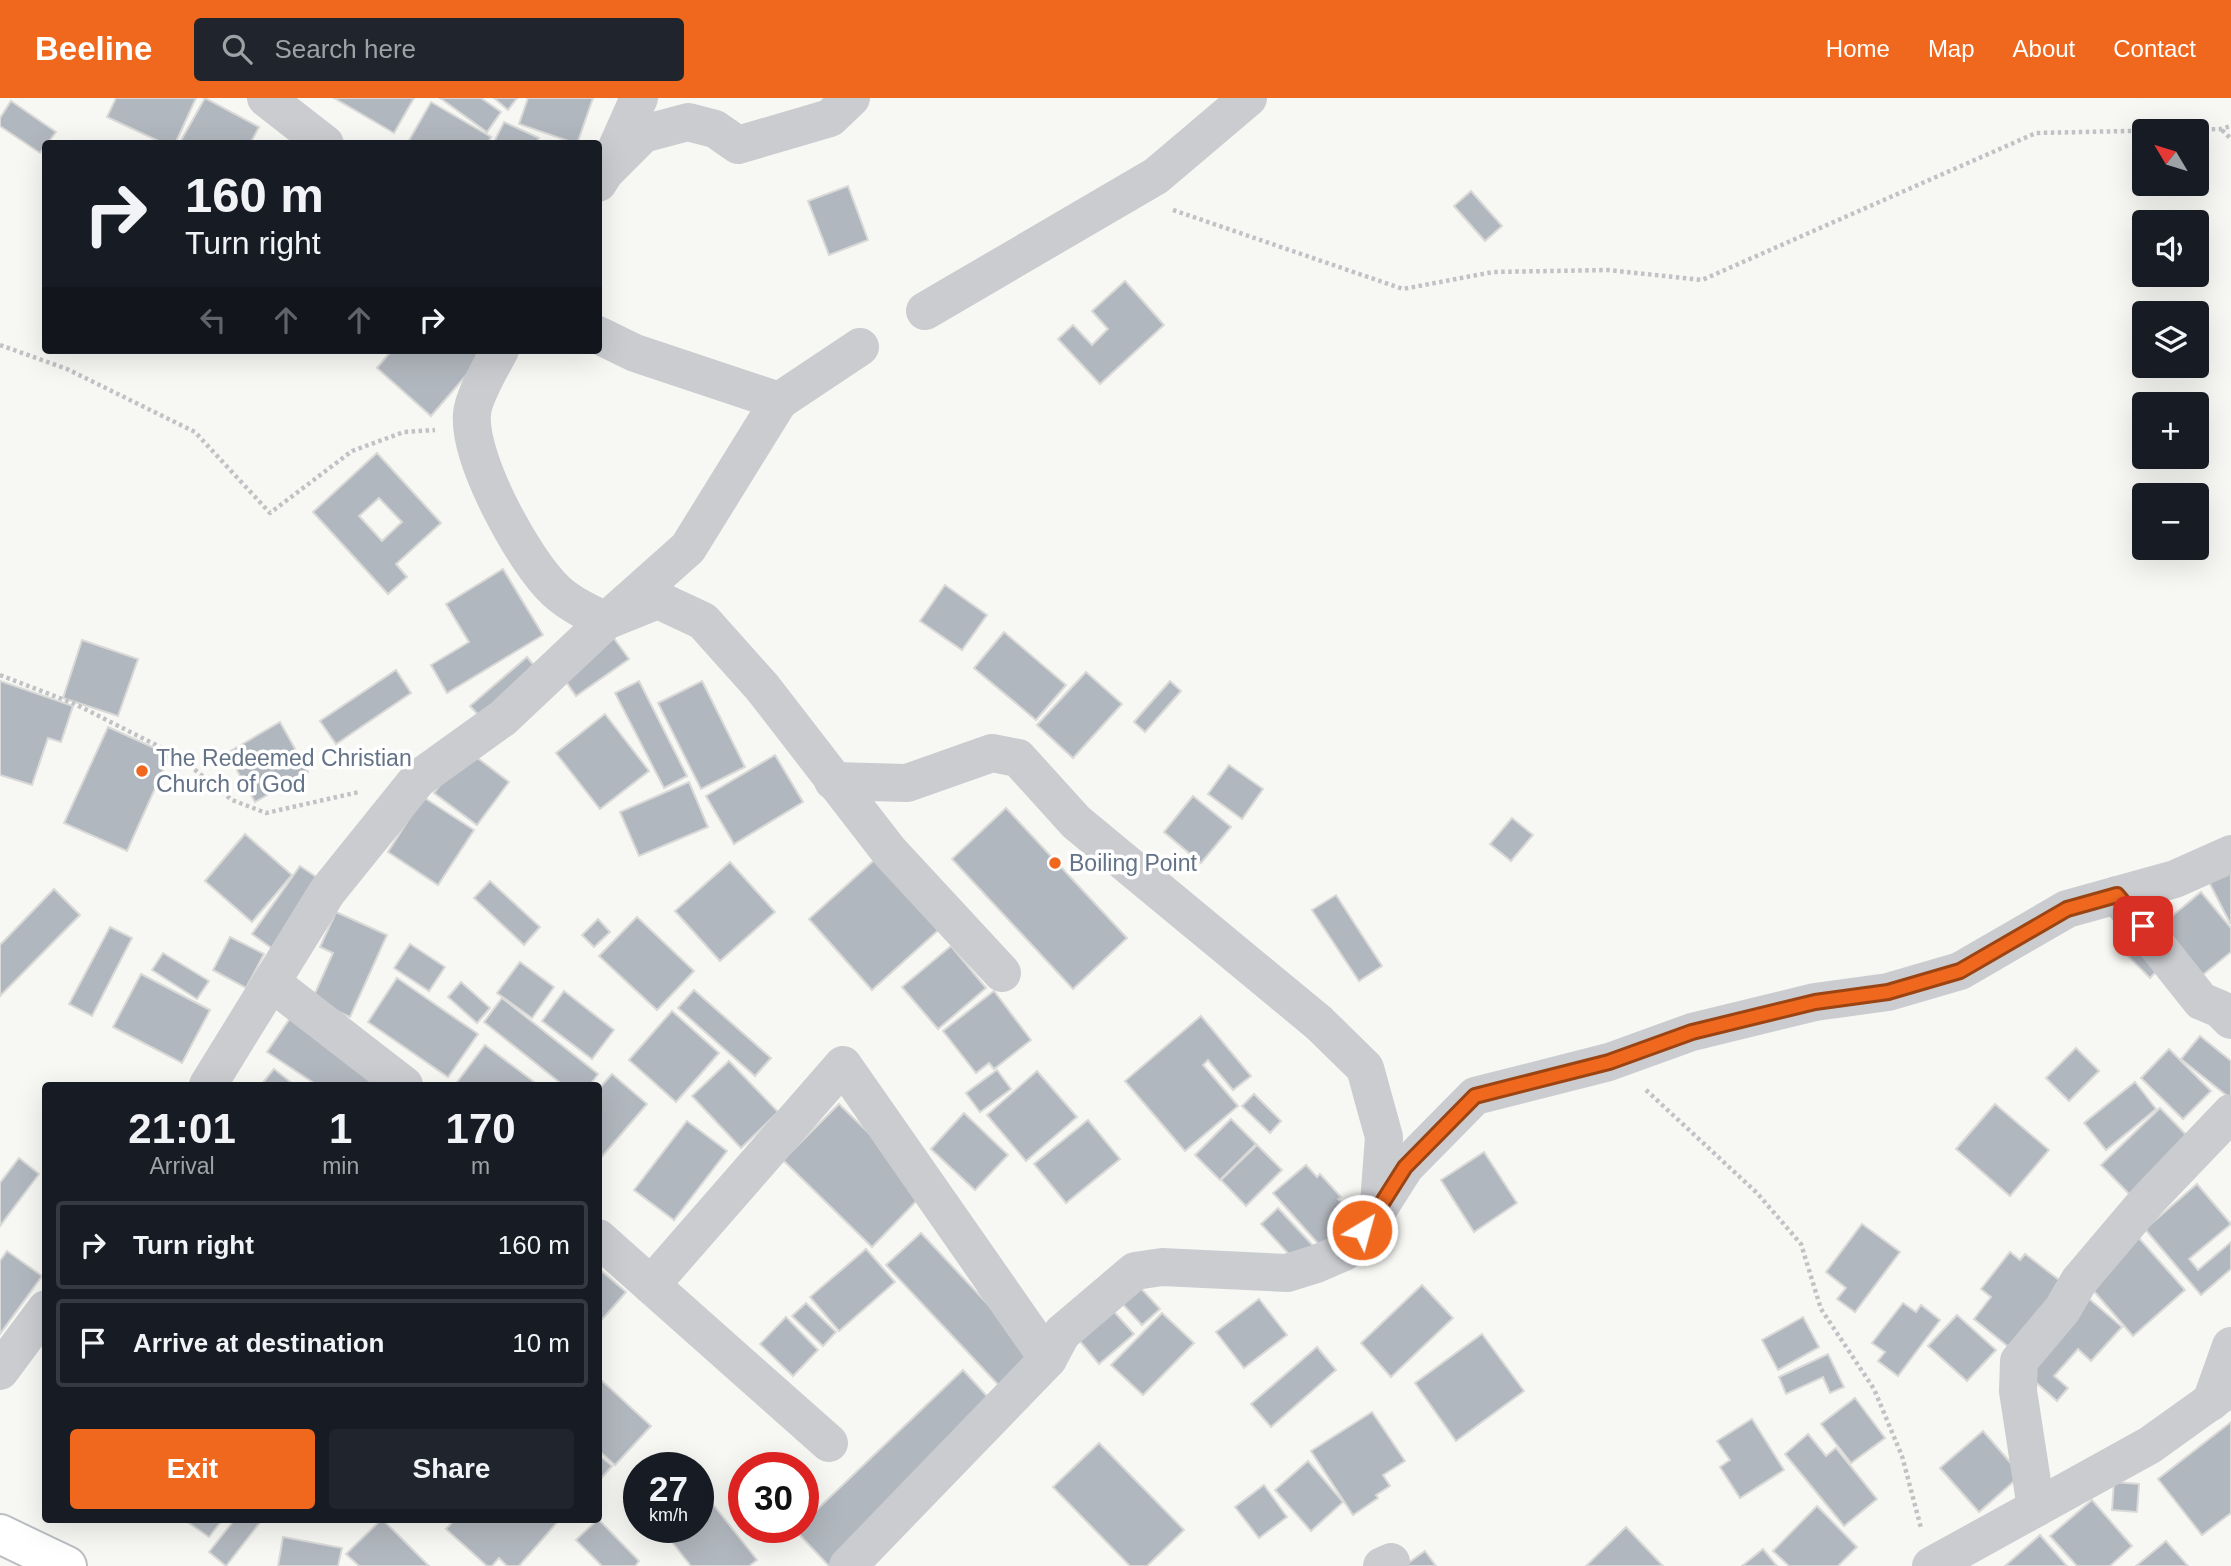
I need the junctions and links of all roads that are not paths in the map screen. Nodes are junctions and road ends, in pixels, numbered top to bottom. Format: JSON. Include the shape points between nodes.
{"nodes":[{"id":1,"x":266,"y":98,"type":"edge"},
{"id":2,"x":639,"y":98,"type":"edge"},
{"id":3,"x":851,"y":98,"type":"edge"},
{"id":4,"x":1248,"y":98,"type":"edge"},
{"id":5,"x":320,"y":140,"type":"edge"},
{"id":6,"x":602,"y":177,"type":"edge"},
{"id":7,"x":925,"y":312,"type":"dead end"},
{"id":8,"x":602,"y":337,"type":"edge"},
{"id":9,"x":860,"y":347,"type":"dead end"},
{"id":10,"x":498,"y":354,"type":"edge"},
{"id":11,"x":779,"y":401,"type":"junction"},
{"id":12,"x":606,"y":621,"type":"junction"},
{"id":13,"x":833,"y":780,"type":"junction"},
{"id":14,"x":2231,"y":854,"type":"edge"},
{"id":15,"x":2117,"y":895,"type":"junction"},
{"id":16,"x":1002,"y":973,"type":"dead end"},
{"id":17,"x":272,"y":983,"type":"junction"},
{"id":18,"x":2231,"y":1020,"type":"edge"},
{"id":19,"x":210,"y":1082,"type":"edge"},
{"id":20,"x":400,"y":1082,"type":"edge"},
{"id":21,"x":2231,"y":1113,"type":"edge"},
{"id":22,"x":1379,"y":1208,"type":"junction"},
{"id":23,"x":602,"y":1242,"type":"edge"},
{"id":24,"x":651,"y":1285,"type":"junction"},
{"id":25,"x":42,"y":1314,"type":"edge"},
{"id":26,"x":2231,"y":1346,"type":"edge"},
{"id":27,"x":1048,"y":1359,"type":"junction"},
{"id":28,"x":0,"y":1371,"type":"edge"},
{"id":29,"x":2221,"y":1394,"type":"edge"},
{"id":30,"x":829,"y":1443,"type":"dead end"},
{"id":31,"x":2036,"y":1508,"type":"junction"},
{"id":32,"x":0,"y":1534,"type":"edge"},
{"id":33,"x":67,"y":1566,"type":"edge"},
{"id":34,"x":848,"y":1566,"type":"edge"},
{"id":35,"x":1931,"y":1566,"type":"edge"}],
"edges":[{"from":1,"to":5,"type":"street"},
{"from":2,"to":6,"type":"street"},
{"from":3,"to":6,"type":"street","via":[[830,118],[738,145],[715,130],[688,122],[643,134]]},
{"from":4,"to":7,"type":"street","via":[[1156,176]]},
{"from":8,"to":11,"type":"street","via":[[635,353]]},
{"from":9,"to":11,"type":"street"},
{"from":10,"to":12,"type":"street","via":[[472,413],[478,458],[513,535],[555,590]]},
{"from":11,"to":12,"type":"street","via":[[688,548]]},
{"from":12,"to":13,"type":"street","via":[[658,600],[703,621],[762,687]]},
{"from":12,"to":17,"type":"street","via":[[503,718],[418,779],[327,892]]},
{"from":13,"to":16,"type":"street","via":[[889,851]]},
{"from":13,"to":22,"type":"street","via":[[907,783],[992,753],[1018,758],[1076,822],[1319,1023],[1365,1068],[1384,1137]]},
{"from":14,"to":15,"type":"street","via":[[2175,879]]},
{"from":15,"to":18,"type":"street","via":[[2202,1001]]},
{"from":15,"to":22,"type":"street","via":[[2067,909],[1960,971],[1888,992],[1815,1002],[1692,1032],[1609,1062],[1475,1096],[1405,1167]]},
{"from":17,"to":19,"type":"street"},
{"from":17,"to":20,"type":"street"},
{"from":21,"to":31,"type":"street","via":[[2146,1202],[2019,1361],[2018,1391]]},
{"from":22,"to":27,"type":"street","via":[[1344,1252],[1287,1273],[1162,1267],[1135,1271],[1062,1333]]},
{"from":23,"to":24,"type":"street"},
{"from":24,"to":27,"type":"street","via":[[843,1065]]},
{"from":24,"to":30,"type":"street"},
{"from":25,"to":28,"type":"street"},
{"from":26,"to":29,"type":"street"},
{"from":27,"to":34,"type":"street"},
{"from":29,"to":31,"type":"street","via":[[2150,1445]]},
{"from":31,"to":35,"type":"street"},
{"from":32,"to":33,"type":"main road"}]}
